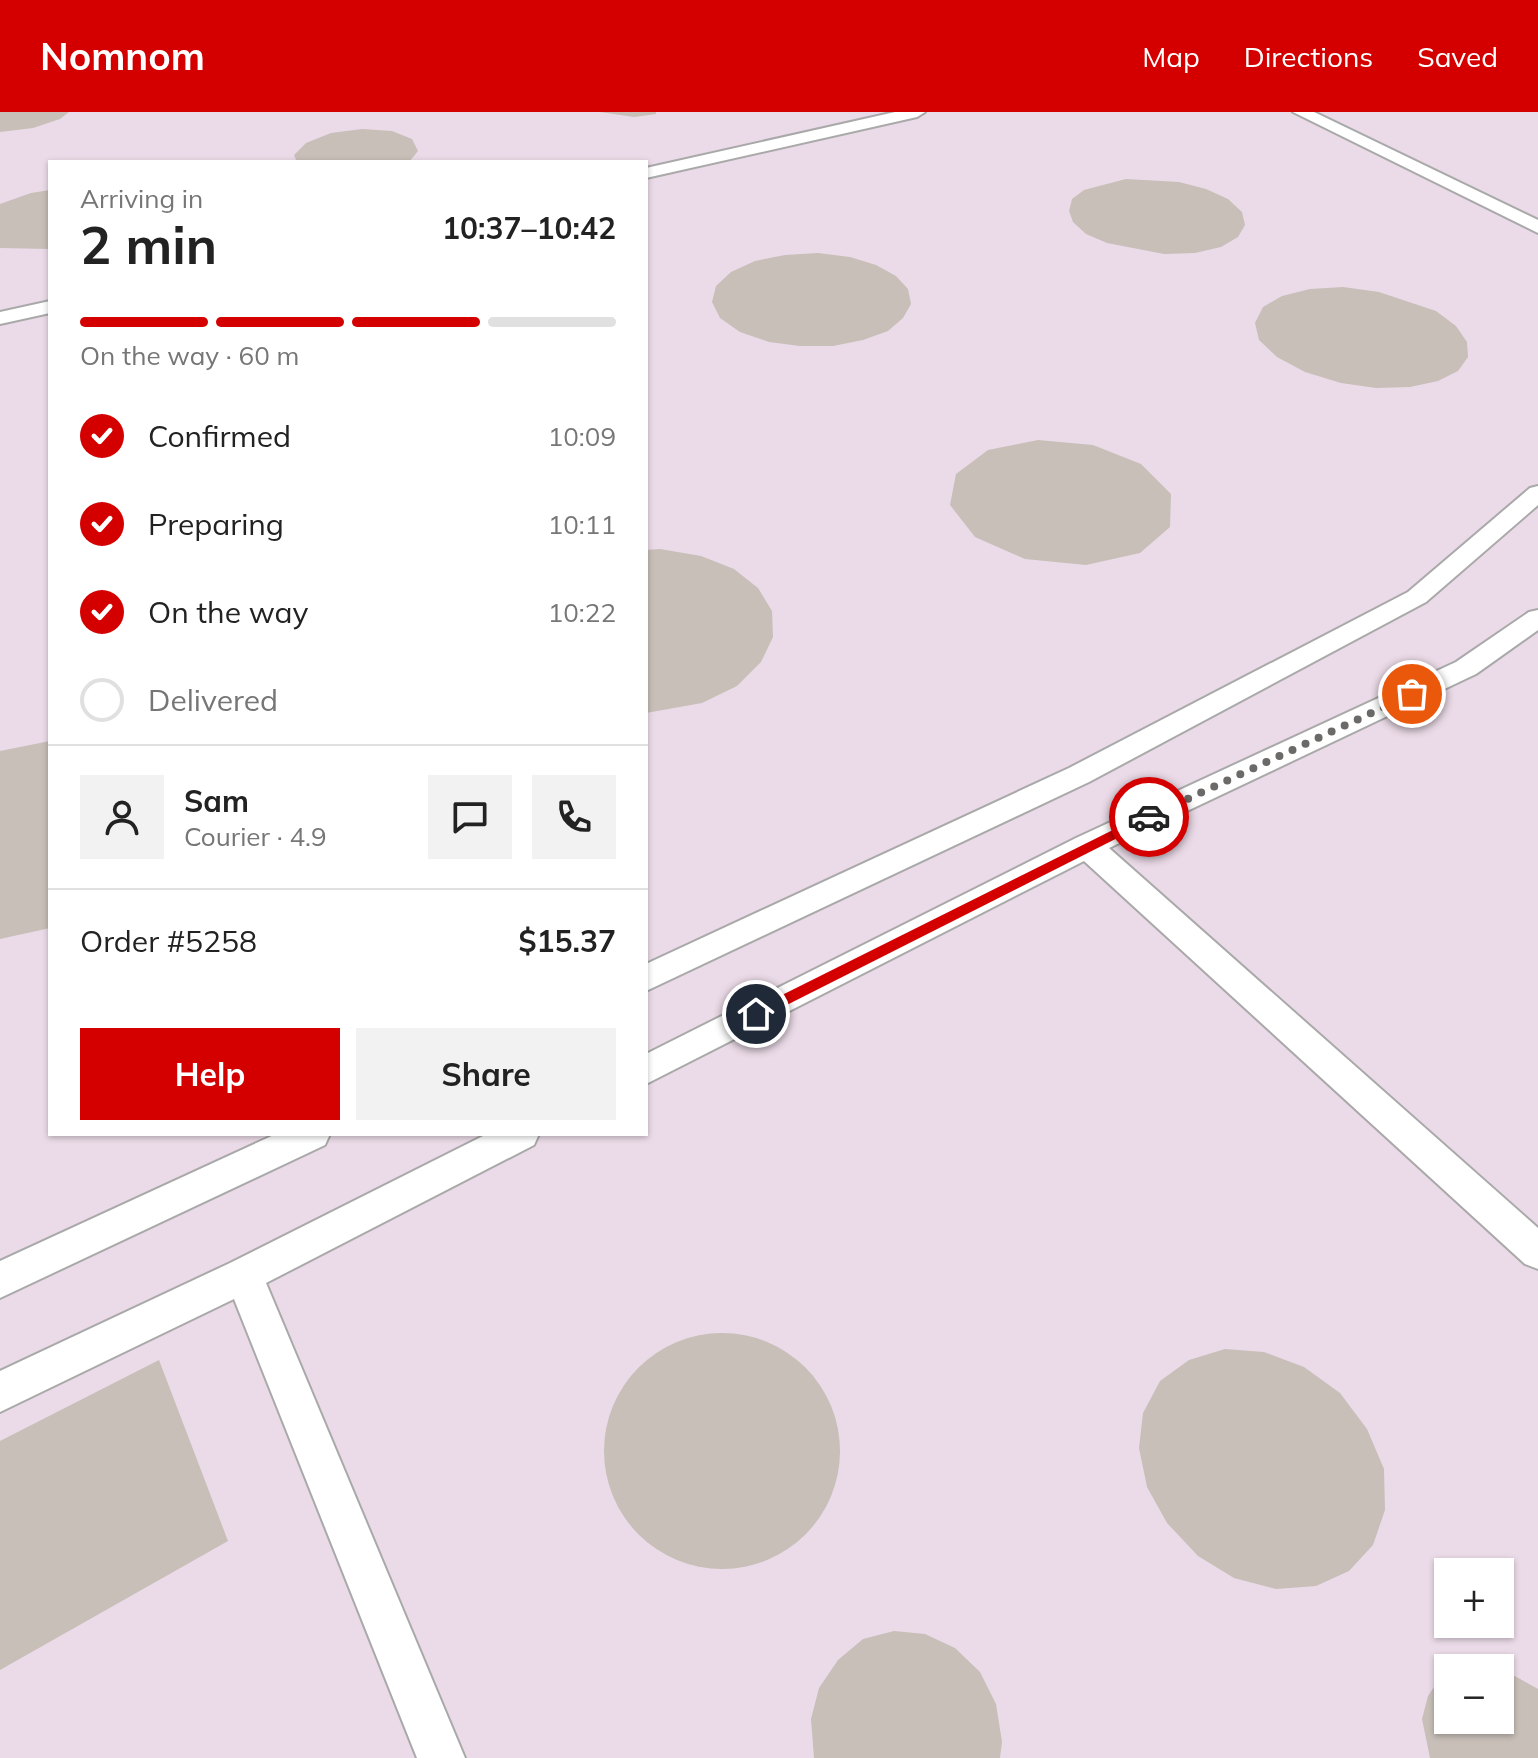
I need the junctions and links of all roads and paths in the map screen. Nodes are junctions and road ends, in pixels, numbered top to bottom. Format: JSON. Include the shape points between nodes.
{"nodes":[{"id":1,"x":917,"y":112,"type":"edge"},
{"id":2,"x":1301,"y":112,"type":"edge"},
{"id":3,"x":648,"y":173,"type":"edge"},
{"id":4,"x":1538,"y":227,"type":"edge"},
{"id":5,"x":48,"y":307,"type":"edge"},
{"id":6,"x":0,"y":318,"type":"edge"},
{"id":7,"x":1538,"y":493,"type":"edge"},
{"id":8,"x":1538,"y":618,"type":"edge"},
{"id":9,"x":1087,"y":846,"type":"junction"},
{"id":10,"x":648,"y":977,"type":"edge"},
{"id":11,"x":648,"y":1069,"type":"edge"},
{"id":12,"x":308,"y":1136,"type":"edge"},
{"id":13,"x":517,"y":1136,"type":"edge"},
{"id":14,"x":1538,"y":1252,"type":"edge"},
{"id":15,"x":244,"y":1275,"type":"junction"},
{"id":16,"x":0,"y":1280,"type":"edge"},
{"id":17,"x":0,"y":1392,"type":"edge"},
{"id":18,"x":441,"y":1758,"type":"edge"}],
"edges":[{"from":1,"to":3,"type":"lane"},
{"from":2,"to":4,"type":"lane"},
{"from":5,"to":6,"type":"lane"},
{"from":7,"to":10,"type":"lane","via":[[1417,597],[1079,775]]},
{"from":8,"to":9,"type":"lane","via":[[1466,668]]},
{"from":9,"to":11,"type":"lane"},
{"from":9,"to":14,"type":"lane"},
{"from":12,"to":16,"type":"lane"},
{"from":13,"to":15,"type":"lane"},
{"from":15,"to":17,"type":"lane"},
{"from":15,"to":18,"type":"lane"}]}
